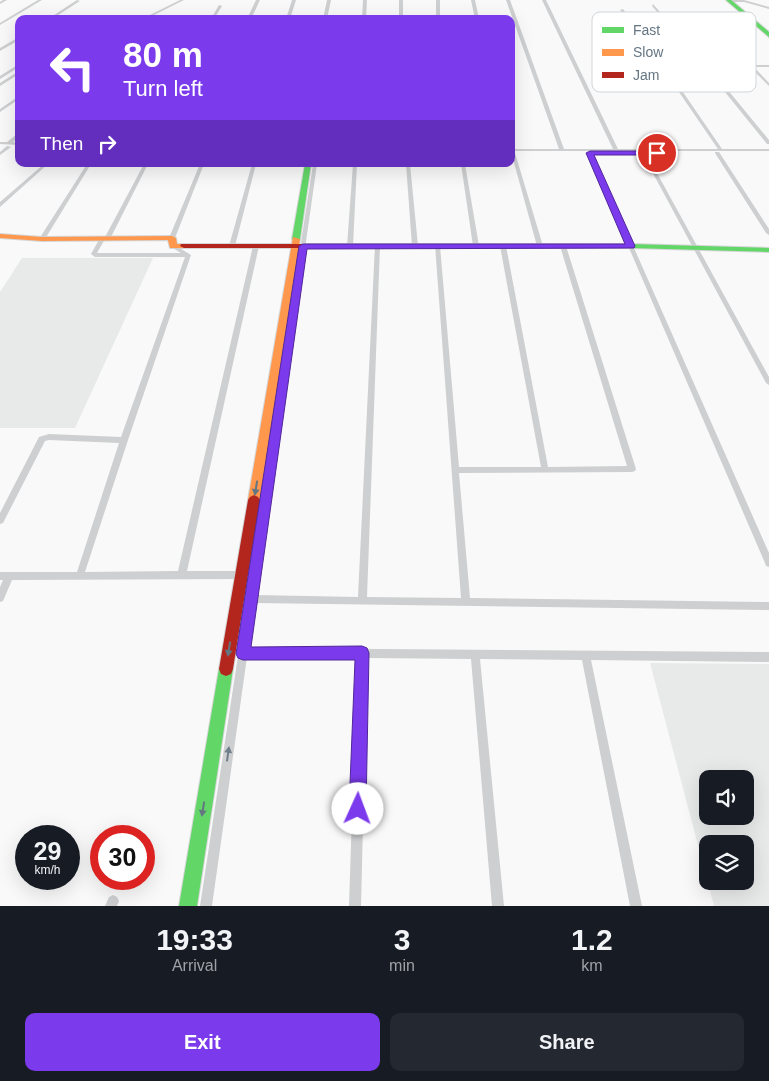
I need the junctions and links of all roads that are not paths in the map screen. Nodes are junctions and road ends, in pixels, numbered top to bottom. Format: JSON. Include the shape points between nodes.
{"nodes":[{"id":1,"x":4,"y":0,"type":"edge"},
{"id":2,"x":40,"y":0,"type":"edge"},
{"id":3,"x":78,"y":0,"type":"edge"},
{"id":4,"x":182,"y":0,"type":"edge"},
{"id":5,"x":258,"y":0,"type":"edge"},
{"id":6,"x":294,"y":0,"type":"edge"},
{"id":7,"x":329,"y":0,"type":"edge"},
{"id":8,"x":365,"y":0,"type":"edge"},
{"id":9,"x":401,"y":0,"type":"edge"},
{"id":10,"x":438,"y":0,"type":"edge"},
{"id":11,"x":473,"y":0,"type":"edge"},
{"id":12,"x":508,"y":0,"type":"edge"},
{"id":13,"x":544,"y":0,"type":"edge"},
{"id":14,"x":729,"y":1,"type":"edge"},
{"id":15,"x":0,"y":2,"type":"edge"},
{"id":16,"x":653,"y":5,"type":"dead end"},
{"id":17,"x":220,"y":6,"type":"dead end"},
{"id":18,"x":769,"y":8,"type":"edge"},
{"id":19,"x":659,"y":12,"type":"edge"},
{"id":20,"x":742,"y":12,"type":"edge"},
{"id":21,"x":55,"y":15,"type":"edge"},
{"id":22,"x":151,"y":15,"type":"edge"},
{"id":23,"x":214,"y":15,"type":"edge"},
{"id":24,"x":252,"y":15,"type":"edge"},
{"id":25,"x":289,"y":15,"type":"edge"},
{"id":26,"x":326,"y":15,"type":"edge"},
{"id":27,"x":364,"y":15,"type":"edge"},
{"id":28,"x":401,"y":15,"type":"edge"},
{"id":29,"x":438,"y":15,"type":"edge"},
{"id":30,"x":476,"y":15,"type":"edge"},
{"id":31,"x":513,"y":15,"type":"edge"},
{"id":32,"x":515,"y":19,"type":"edge"},
{"id":33,"x":0,"y":24,"type":"edge"},
{"id":34,"x":756,"y":24,"type":"edge"},
{"id":35,"x":769,"y":35,"type":"edge"},
{"id":36,"x":15,"y":41,"type":"edge"},
{"id":37,"x":0,"y":50,"type":"edge"},
{"id":38,"x":756,"y":66,"type":"edge"},
{"id":39,"x":769,"y":66,"type":"edge"},
{"id":40,"x":15,"y":68,"type":"edge"},
{"id":41,"x":756,"y":71,"type":"edge"},
{"id":42,"x":15,"y":75,"type":"edge"},
{"id":43,"x":0,"y":78,"type":"edge"},
{"id":44,"x":0,"y":85,"type":"edge"},
{"id":45,"x":769,"y":85,"type":"edge"},
{"id":46,"x":680,"y":92,"type":"edge"},
{"id":47,"x":727,"y":92,"type":"edge"},
{"id":48,"x":15,"y":100,"type":"edge"},
{"id":49,"x":0,"y":111,"type":"edge"},
{"id":50,"x":15,"y":139,"type":"edge"},
{"id":51,"x":769,"y":143,"type":"edge"},
{"id":52,"x":0,"y":144,"type":"edge"},
{"id":53,"x":9,"y":145,"type":"junction"},
{"id":54,"x":15,"y":146,"type":"edge"},
{"id":55,"x":562,"y":150,"type":"junction"},
{"id":56,"x":616,"y":150,"type":"junction"},
{"id":57,"x":668,"y":151,"type":"junction"},
{"id":58,"x":719,"y":151,"type":"junction"},
{"id":59,"x":515,"y":152,"type":"edge"},
{"id":60,"x":515,"y":152,"type":"edge"},
{"id":61,"x":590,"y":153,"type":"junction"},
{"id":62,"x":644,"y":153,"type":"junction"},
{"id":63,"x":768,"y":153,"type":"edge"},
{"id":64,"x":0,"y":154,"type":"edge"},
{"id":65,"x":515,"y":162,"type":"edge"},
{"id":66,"x":43,"y":167,"type":"edge"},
{"id":67,"x":87,"y":167,"type":"edge"},
{"id":68,"x":144,"y":167,"type":"edge"},
{"id":69,"x":201,"y":167,"type":"edge"},
{"id":70,"x":253,"y":167,"type":"edge"},
{"id":71,"x":308,"y":167,"type":"edge"},
{"id":72,"x":314,"y":167,"type":"edge"},
{"id":73,"x":355,"y":167,"type":"edge"},
{"id":74,"x":408,"y":167,"type":"edge"},
{"id":75,"x":463,"y":167,"type":"edge"},
{"id":76,"x":0,"y":205,"type":"edge"},
{"id":77,"x":769,"y":233,"type":"edge"},
{"id":78,"x":0,"y":236,"type":"edge"},
{"id":79,"x":42,"y":239,"type":"junction"},
{"id":80,"x":104,"y":239,"type":"junction"},
{"id":81,"x":173,"y":242,"type":"junction"},
{"id":82,"x":232,"y":246,"type":"junction"},
{"id":83,"x":256,"y":246,"type":"junction"},
{"id":84,"x":299,"y":246,"type":"junction"},
{"id":85,"x":350,"y":246,"type":"junction"},
{"id":86,"x":377,"y":246,"type":"junction"},
{"id":87,"x":415,"y":246,"type":"junction"},
{"id":88,"x":438,"y":246,"type":"junction"},
{"id":89,"x":476,"y":246,"type":"junction"},
{"id":90,"x":503,"y":246,"type":"junction"},
{"id":91,"x":540,"y":246,"type":"junction"},
{"id":92,"x":563,"y":246,"type":"junction"},
{"id":93,"x":631,"y":246,"type":"junction"},
{"id":94,"x":695,"y":247,"type":"junction"},
{"id":95,"x":769,"y":250,"type":"edge"},
{"id":96,"x":188,"y":255,"type":"junction"},
{"id":97,"x":769,"y":383,"type":"edge"},
{"id":98,"x":124,"y":440,"type":"junction"},
{"id":99,"x":456,"y":470,"type":"junction"},
{"id":100,"x":545,"y":470,"type":"junction"},
{"id":101,"x":0,"y":521,"type":"edge"},
{"id":102,"x":769,"y":563,"type":"edge"},
{"id":103,"x":80,"y":575,"type":"junction"},
{"id":104,"x":182,"y":575,"type":"junction"},
{"id":105,"x":242,"y":575,"type":"junction"},
{"id":106,"x":5,"y":576,"type":"edge"},
{"id":107,"x":0,"y":598,"type":"edge"},
{"id":108,"x":237,"y":599,"type":"junction"},
{"id":109,"x":251,"y":599,"type":"junction"},
{"id":110,"x":362,"y":601,"type":"junction"},
{"id":111,"x":466,"y":602,"type":"junction"},
{"id":112,"x":769,"y":606,"type":"edge"},
{"id":113,"x":362,"y":653,"type":"junction"},
{"id":114,"x":243,"y":654,"type":"junction"},
{"id":115,"x":475,"y":655,"type":"junction"},
{"id":116,"x":586,"y":657,"type":"junction"},
{"id":117,"x":769,"y":657,"type":"edge"},
{"id":118,"x":188,"y":906,"type":"edge"},
{"id":119,"x":206,"y":906,"type":"edge"},
{"id":120,"x":355,"y":906,"type":"edge"},
{"id":121,"x":498,"y":906,"type":"edge"},
{"id":122,"x":636,"y":906,"type":"edge"}],
"edges":[{"from":1,"to":15,"type":"street"},
{"from":2,"to":33,"type":"street"},
{"from":3,"to":21,"type":"street"},
{"from":4,"to":22,"type":"street"},
{"from":5,"to":24,"type":"street"},
{"from":6,"to":25,"type":"street"},
{"from":7,"to":26,"type":"street"},
{"from":8,"to":27,"type":"street"},
{"from":9,"to":28,"type":"street"},
{"from":10,"to":29,"type":"street"},
{"from":11,"to":30,"type":"street"},
{"from":12,"to":31,"type":"street"},
{"from":13,"to":56,"type":"street"},
{"from":14,"to":18,"type":"street","via":[[744,1]]},
{"from":14,"to":20,"type":"street"},
{"from":16,"to":19,"type":"street"},
{"from":17,"to":23,"type":"street"},
{"from":32,"to":55,"type":"street"},
{"from":34,"to":35,"type":"street"},
{"from":36,"to":37,"type":"street"},
{"from":38,"to":39,"type":"street"},
{"from":40,"to":43,"type":"street"},
{"from":41,"to":45,"type":"street"},
{"from":42,"to":44,"type":"street"},
{"from":46,"to":58,"type":"street"},
{"from":47,"to":51,"type":"street"},
{"from":48,"to":49,"type":"street"},
{"from":50,"to":53,"type":"street"},
{"from":52,"to":53,"type":"street"},
{"from":53,"to":54,"type":"street"},
{"from":53,"to":64,"type":"street"},
{"from":55,"to":56,"type":"street"},
{"from":55,"to":59,"type":"street"},
{"from":56,"to":57,"type":"street"},
{"from":57,"to":58,"type":"street"},
{"from":57,"to":62,"type":"street"},
{"from":58,"to":63,"type":"street"},
{"from":58,"to":77,"type":"street"},
{"from":60,"to":61,"type":"street"},
{"from":61,"to":62,"type":"street"},
{"from":61,"to":93,"type":"street"},
{"from":62,"to":94,"type":"street"},
{"from":65,"to":91,"type":"street"},
{"from":66,"to":76,"type":"street"},
{"from":67,"to":79,"type":"street"},
{"from":68,"to":80,"type":"street"},
{"from":69,"to":81,"type":"street"},
{"from":70,"to":82,"type":"street"},
{"from":71,"to":84,"type":"street"},
{"from":72,"to":84,"type":"street"},
{"from":73,"to":85,"type":"street"},
{"from":74,"to":87,"type":"street"},
{"from":75,"to":89,"type":"street"},
{"from":78,"to":79,"type":"street"},
{"from":79,"to":80,"type":"street"},
{"from":80,"to":81,"type":"street"},
{"from":80,"to":96,"type":"street","via":[[94,254]]},
{"from":81,"to":82,"type":"street"},
{"from":81,"to":96,"type":"street"},
{"from":82,"to":83,"type":"street"},
{"from":83,"to":84,"type":"street"},
{"from":83,"to":104,"type":"street"},
{"from":84,"to":85,"type":"street"},
{"from":84,"to":105,"type":"street","one_way":true},
{"from":84,"to":109,"type":"street"},
{"from":85,"to":86,"type":"street"},
{"from":86,"to":87,"type":"street"},
{"from":86,"to":110,"type":"street"},
{"from":87,"to":88,"type":"street"},
{"from":88,"to":89,"type":"street"},
{"from":88,"to":99,"type":"street"},
{"from":89,"to":90,"type":"street"},
{"from":90,"to":91,"type":"street"},
{"from":90,"to":100,"type":"street"},
{"from":91,"to":92,"type":"street"},
{"from":92,"to":93,"type":"street"},
{"from":92,"to":100,"type":"street","via":[[632,469]]},
{"from":93,"to":94,"type":"street"},
{"from":93,"to":102,"type":"street"},
{"from":94,"to":95,"type":"street"},
{"from":94,"to":97,"type":"street"},
{"from":96,"to":98,"type":"street"},
{"from":98,"to":101,"type":"street","via":[[42,439]]},
{"from":98,"to":103,"type":"street"},
{"from":99,"to":100,"type":"street"},
{"from":99,"to":111,"type":"street"},
{"from":103,"to":104,"type":"street"},
{"from":103,"to":106,"type":"street"},
{"from":104,"to":105,"type":"street"},
{"from":105,"to":108,"type":"street"},
{"from":106,"to":107,"type":"street"},
{"from":108,"to":109,"type":"street"},
{"from":108,"to":118,"type":"street","one_way":true},
{"from":109,"to":110,"type":"street"},
{"from":109,"to":114,"type":"street"},
{"from":110,"to":111,"type":"street"},
{"from":111,"to":112,"type":"street"},
{"from":113,"to":114,"type":"street"},
{"from":113,"to":115,"type":"street"},
{"from":113,"to":120,"type":"street"},
{"from":119,"to":114,"type":"street","one_way":true},
{"from":115,"to":116,"type":"street"},
{"from":115,"to":121,"type":"street"},
{"from":116,"to":117,"type":"street"},
{"from":116,"to":122,"type":"street"}]}
